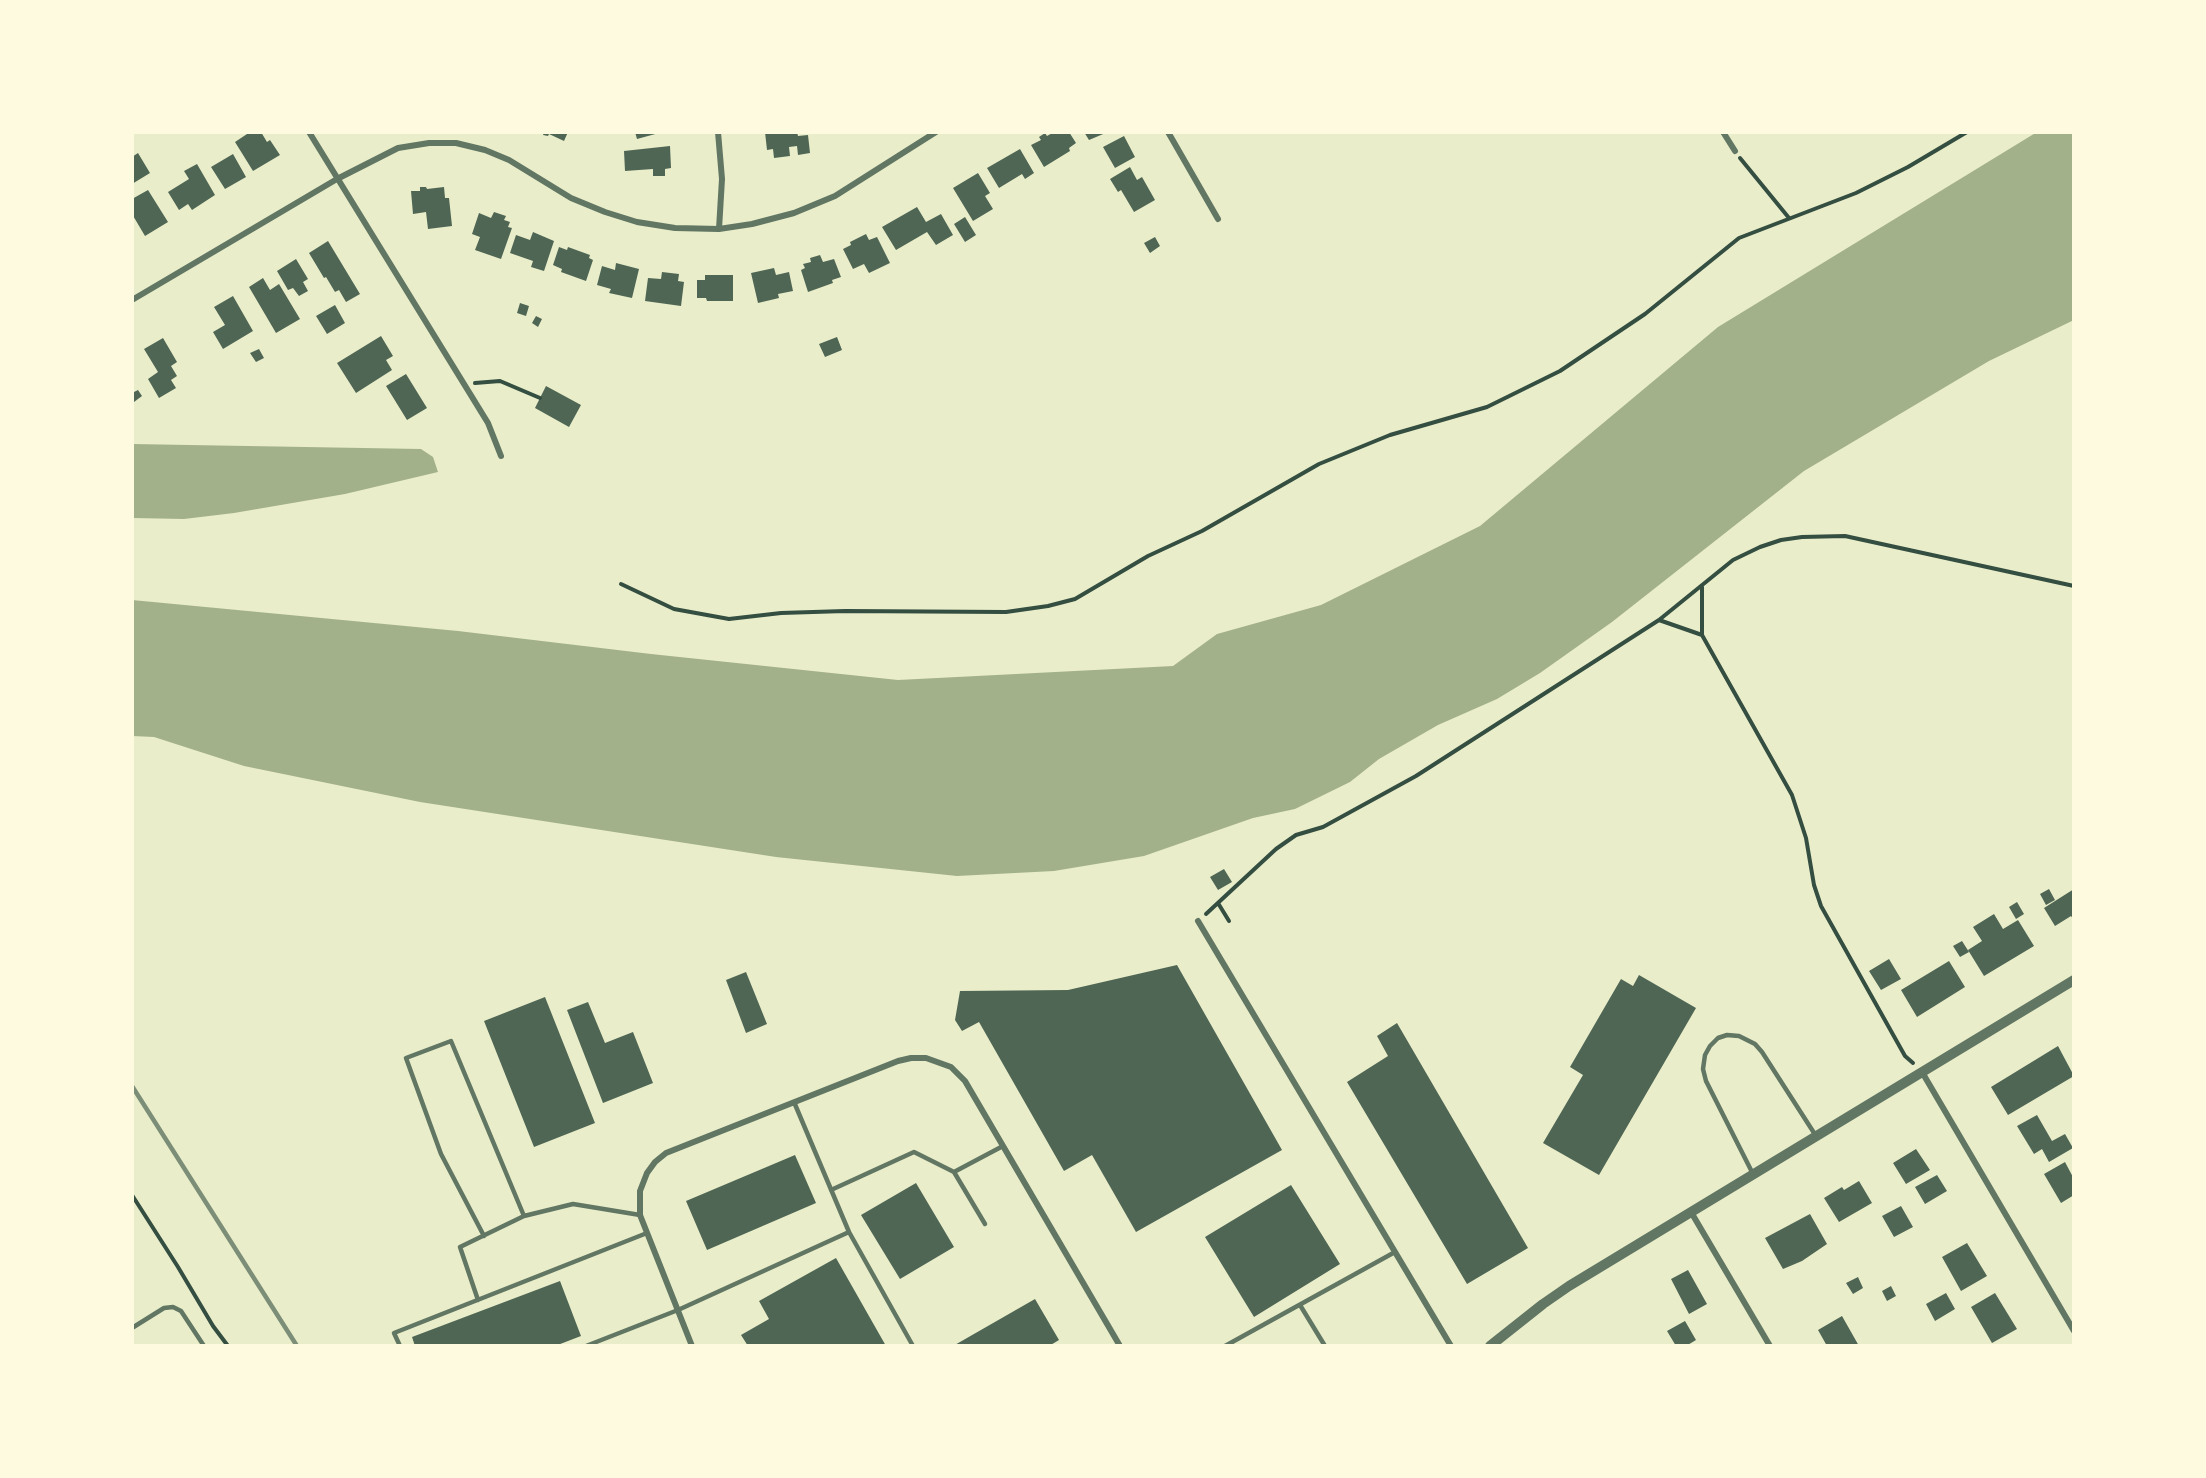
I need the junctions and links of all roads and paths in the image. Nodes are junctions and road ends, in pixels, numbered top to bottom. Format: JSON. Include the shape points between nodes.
{"nodes":[{"id":1,"x":309,"y":132,"type":"edge"},
{"id":2,"x":718,"y":132,"type":"edge"},
{"id":3,"x":936,"y":132,"type":"edge"},
{"id":4,"x":1168,"y":132,"type":"edge"},
{"id":5,"x":1723,"y":132,"type":"edge"},
{"id":6,"x":1967,"y":132,"type":"edge"},
{"id":7,"x":1735,"y":151,"type":"joint"},
{"id":8,"x":337,"y":179,"type":"junction"},
{"id":9,"x":1789,"y":218,"type":"junction"},
{"id":10,"x":1218,"y":219,"type":"dead end"},
{"id":11,"x":719,"y":229,"type":"junction"},
{"id":12,"x":132,"y":300,"type":"edge"},
{"id":13,"x":463,"y":384,"type":"junction"},
{"id":14,"x":540,"y":398,"type":"dead end"},
{"id":15,"x":501,"y":456,"type":"dead end"},
{"id":16,"x":621,"y":584,"type":"dead end"},
{"id":17,"x":1702,"y":586,"type":"junction"},
{"id":18,"x":2074,"y":586,"type":"edge"},
{"id":19,"x":1659,"y":620,"type":"junction"},
{"id":20,"x":1701,"y":635,"type":"junction"},
{"id":21,"x":1218,"y":903,"type":"junction"},
{"id":22,"x":1198,"y":921,"type":"joint"},
{"id":23,"x":1229,"y":921,"type":"dead end"},
{"id":24,"x":2074,"y":980,"type":"edge"},
{"id":25,"x":1922,"y":1072,"type":"junction"},
{"id":26,"x":794,"y":1102,"type":"junction"},
{"id":27,"x":1816,"y":1136,"type":"junction"},
{"id":28,"x":1003,"y":1146,"type":"junction"},
{"id":29,"x":954,"y":1172,"type":"junction"},
{"id":30,"x":1753,"y":1174,"type":"junction"},
{"id":31,"x":831,"y":1190,"type":"junction"},
{"id":32,"x":132,"y":1195,"type":"edge"},
{"id":33,"x":1691,"y":1211,"type":"junction"},
{"id":34,"x":640,"y":1215,"type":"junction"},
{"id":35,"x":524,"y":1216,"type":"junction"},
{"id":36,"x":985,"y":1224,"type":"dead end"},
{"id":37,"x":849,"y":1232,"type":"junction"},
{"id":38,"x":647,"y":1233,"type":"junction"},
{"id":39,"x":484,"y":1236,"type":"junction"},
{"id":40,"x":1395,"y":1252,"type":"junction"},
{"id":41,"x":478,"y":1300,"type":"junction"},
{"id":42,"x":1300,"y":1305,"type":"junction"},
{"id":43,"x":678,"y":1310,"type":"junction"},
{"id":44,"x":132,"y":1328,"type":"edge"},
{"id":45,"x":2074,"y":1331,"type":"edge"},
{"id":46,"x":204,"y":1346,"type":"edge"},
{"id":47,"x":228,"y":1346,"type":"edge"},
{"id":48,"x":400,"y":1346,"type":"edge"},
{"id":49,"x":586,"y":1346,"type":"edge"},
{"id":50,"x":692,"y":1346,"type":"edge"},
{"id":51,"x":913,"y":1346,"type":"edge"},
{"id":52,"x":1120,"y":1346,"type":"edge"},
{"id":53,"x":1225,"y":1346,"type":"edge"},
{"id":54,"x":1325,"y":1346,"type":"edge"},
{"id":55,"x":1451,"y":1346,"type":"edge"},
{"id":56,"x":1490,"y":1346,"type":"edge"},
{"id":57,"x":1770,"y":1346,"type":"edge"}],
"edges":[{"from":1,"to":8,"type":"street"},
{"from":2,"to":11,"type":"street","via":[[722,179]]},
{"from":3,"to":11,"type":"street","via":[[835,195],[794,213]]},
{"from":4,"to":10,"type":"street"},
{"from":5,"to":7,"type":"street"},
{"from":6,"to":9,"type":"path","via":[[1856,193]]},
{"from":7,"to":9,"type":"path"},
{"from":8,"to":11,"type":"street","via":[[398,148],[456,143],[509,160],[572,198],[604,212],[675,228]]},
{"from":8,"to":12,"type":"street"},
{"from":8,"to":13,"type":"street"},
{"from":9,"to":16,"type":"path","via":[[1739,238],[1645,314],[1560,371],[1487,407],[1390,435],[1319,464],[1075,599],[1006,612],[845,611],[729,619],[674,609]]},
{"from":13,"to":14,"type":"path","via":[[500,381]]},
{"from":13,"to":15,"type":"street","via":[[488,423]]},
{"from":17,"to":18,"type":"path","via":[[1733,560],[1760,547],[1781,540],[1827,536],[1863,539]]},
{"from":17,"to":19,"type":"path"},
{"from":17,"to":20,"type":"path"},
{"from":19,"to":20,"type":"path"},
{"from":19,"to":21,"type":"path","via":[[1416,776],[1323,827],[1296,835]]},
{"from":20,"to":25,"type":"path","via":[[1792,795],[1806,838],[1814,885],[1827,919],[1905,1056]]},
{"from":21,"to":22,"type":"path"},
{"from":21,"to":23,"type":"path"},
{"from":22,"to":40,"type":"street"},
{"from":24,"to":25,"type":"street"},
{"from":25,"to":27,"type":"street"},
{"from":25,"to":45,"type":"street"},
{"from":26,"to":28,"type":"street","via":[[898,1061],[926,1058],[951,1067],[965,1081]]},
{"from":26,"to":31,"type":"lane"},
{"from":26,"to":34,"type":"street","via":[[666,1153],[644,1178]]},
{"from":27,"to":30,"type":"street"},
{"from":27,"to":30,"type":"lane","via":[[1755,1044],[1739,1036],[1719,1038],[1705,1055],[1703,1069]]},
{"from":28,"to":29,"type":"lane"},
{"from":28,"to":52,"type":"street"},
{"from":29,"to":31,"type":"lane","via":[[914,1152]]},
{"from":29,"to":36,"type":"lane"},
{"from":30,"to":33,"type":"street"},
{"from":31,"to":37,"type":"lane"},
{"from":32,"to":47,"type":"path"},
{"from":33,"to":56,"type":"street","via":[[1543,1304]]},
{"from":33,"to":57,"type":"street"},
{"from":34,"to":35,"type":"lane","via":[[573,1204]]},
{"from":34,"to":38,"type":"street"},
{"from":35,"to":39,"type":"lane"},
{"from":35,"to":39,"type":"lane","via":[[451,1041],[406,1058],[441,1154]]},
{"from":37,"to":43,"type":"lane"},
{"from":37,"to":51,"type":"lane"},
{"from":38,"to":41,"type":"lane"},
{"from":38,"to":43,"type":"street"},
{"from":39,"to":41,"type":"lane","via":[[460,1247]]},
{"from":40,"to":42,"type":"lane"},
{"from":40,"to":55,"type":"street"},
{"from":41,"to":48,"type":"lane","via":[[394,1333]]},
{"from":42,"to":53,"type":"lane"},
{"from":42,"to":54,"type":"lane"},
{"from":43,"to":49,"type":"lane"},
{"from":43,"to":50,"type":"street"},
{"from":44,"to":46,"type":"lane","via":[[164,1308],[173,1307]]}]}
